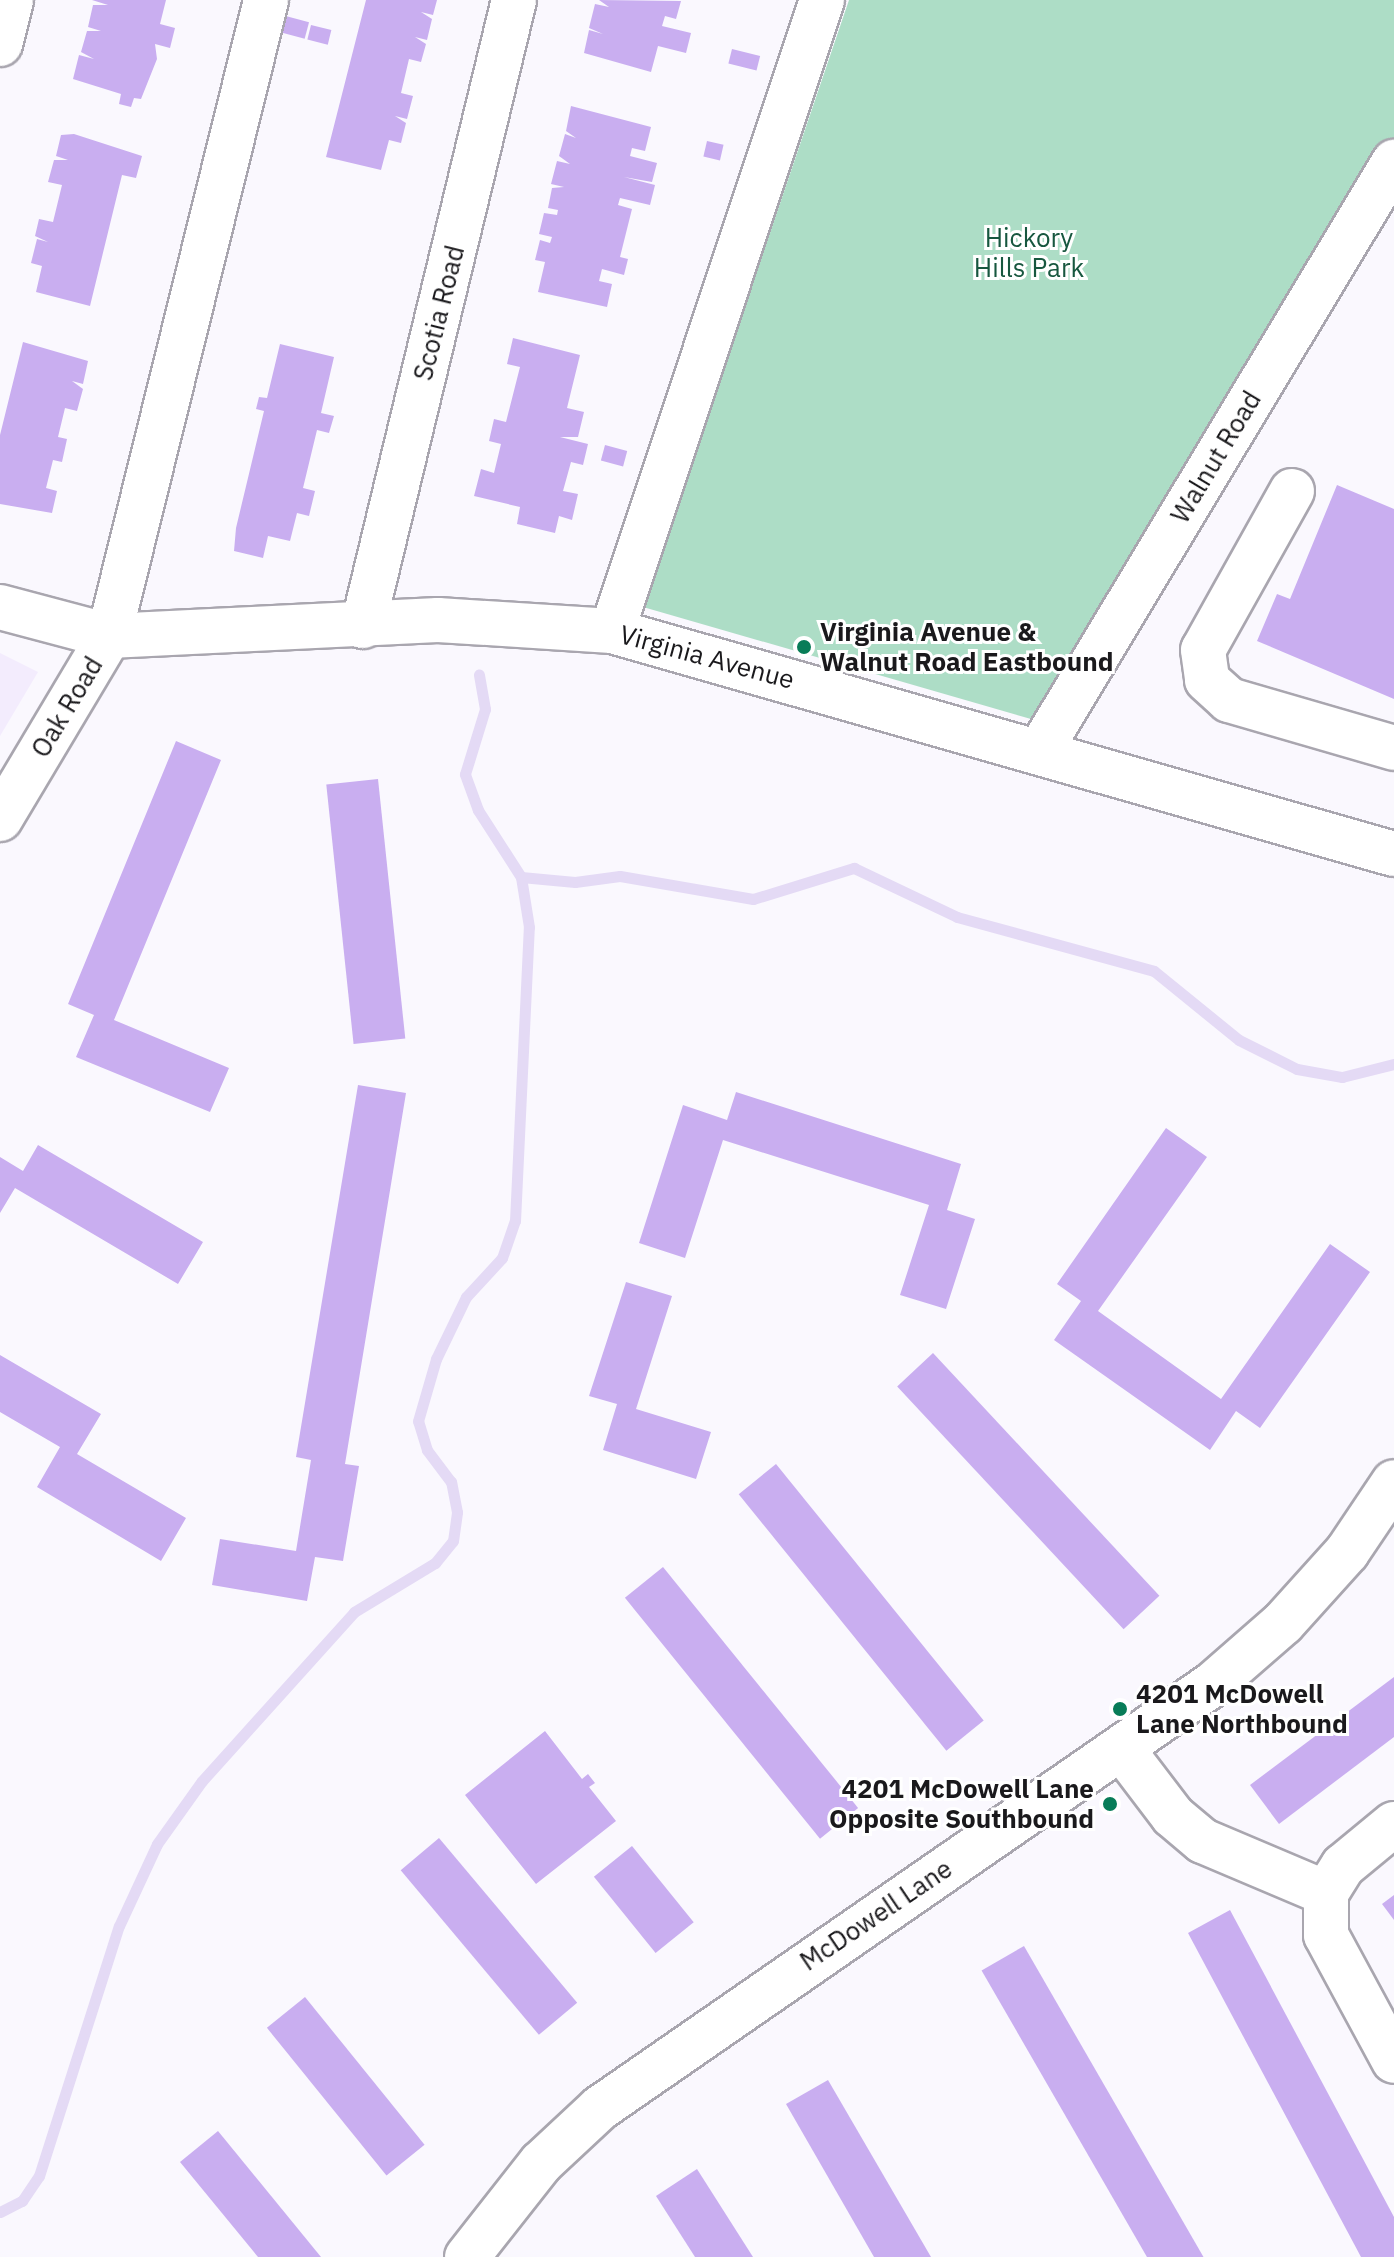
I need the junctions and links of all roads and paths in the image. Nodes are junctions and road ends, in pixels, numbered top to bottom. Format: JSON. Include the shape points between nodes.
{"nodes":[{"id":1,"x":11,"y":0,"type":"edge"},
{"id":2,"x":266,"y":0,"type":"edge"},
{"id":3,"x":514,"y":0,"type":"edge"},
{"id":4,"x":822,"y":0,"type":"edge"},
{"id":5,"x":0,"y":44,"type":"edge"},
{"id":6,"x":1394,"y":162,"type":"edge"},
{"id":7,"x":1292,"y":491,"type":"dead end"},
{"id":8,"x":0,"y":607,"type":"edge"},
{"id":9,"x":363,"y":626,"type":"junction"},
{"id":10,"x":612,"y":631,"type":"junction"},
{"id":11,"x":109,"y":636,"type":"junction"},
{"id":12,"x":1394,"y":748,"type":"edge"},
{"id":13,"x":1039,"y":752,"type":"junction"},
{"id":14,"x":0,"y":819,"type":"edge"},
{"id":15,"x":1394,"y":854,"type":"edge"},
{"id":16,"x":1394,"y":1482,"type":"edge"},
{"id":17,"x":1122,"y":1749,"type":"junction"},
{"id":18,"x":1394,"y":1824,"type":"edge"},
{"id":19,"x":1326,"y":1893,"type":"junction"},
{"id":20,"x":1394,"y":2061,"type":"edge"},
{"id":21,"x":467,"y":2257,"type":"edge"}],
"edges":[{"from":1,"to":5,"type":"street"},
{"from":2,"to":11,"type":"street","name":"Oak Road"},
{"from":3,"to":9,"type":"street","name":"Scotia Road"},
{"from":4,"to":10,"type":"street"},
{"from":6,"to":13,"type":"street","name":"Walnut Road"},
{"from":7,"to":12,"type":"street","via":[[1203,650],[1207,680],[1229,700]]},
{"from":8,"to":11,"type":"street","name":"Virginia Avenue"},
{"from":9,"to":10,"type":"street","name":"Virginia Avenue","via":[[504,620]]},
{"from":9,"to":11,"type":"street","name":"Virginia Avenue"},
{"from":10,"to":13,"type":"street","name":"Virginia Avenue"},
{"from":11,"to":14,"type":"street","name":"Oak Road"},
{"from":13,"to":15,"type":"street","name":"Virginia Avenue"},
{"from":16,"to":17,"type":"street","name":"McDowell Lane","via":[[1347,1552],[1283,1623],[1213,1684]]},
{"from":17,"to":19,"type":"street","via":[[1173,1816],[1203,1841]]},
{"from":17,"to":21,"type":"street","name":"McDowell Lane","via":[[600,2108],[541,2163]]},
{"from":18,"to":19,"type":"street","via":[[1343,1866]]},
{"from":19,"to":20,"type":"street","via":[[1326,1935]]}]}
